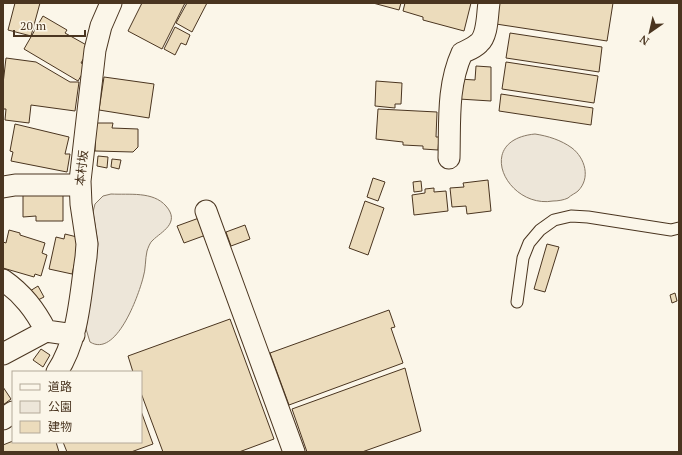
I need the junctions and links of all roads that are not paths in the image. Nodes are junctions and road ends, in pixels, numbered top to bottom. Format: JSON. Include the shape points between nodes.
{"nodes":[{"id":1,"x":111,"y":3,"type":"edge"},
{"id":2,"x":489,"y":3,"type":"edge"},
{"id":3,"x":450,"y":158,"type":"dead end"},
{"id":4,"x":80,"y":185,"type":"junction"},
{"id":5,"x":3,"y":187,"type":"edge"},
{"id":6,"x":206,"y":211,"type":"dead end"},
{"id":7,"x":679,"y":228,"type":"edge"},
{"id":8,"x":3,"y":280,"type":"edge"},
{"id":9,"x":517,"y":302,"type":"dead end"},
{"id":10,"x":46,"y":331,"type":"junction"},
{"id":11,"x":74,"y":335,"type":"junction"},
{"id":12,"x":3,"y":354,"type":"edge"},
{"id":13,"x":58,"y":371,"type":"edge"},
{"id":14,"x":12,"y":413,"type":"edge"},
{"id":15,"x":3,"y":419,"type":"edge"},
{"id":16,"x":289,"y":450,"type":"edge"}],
"edges":[{"from":1,"to":4,"type":"street","name":"本村坂","via":[[101,26],[95,50]]},
{"from":2,"to":3,"type":"street","via":[[481,42],[462,53],[453,80],[450,96]]},
{"from":4,"to":5,"type":"street"},
{"from":4,"to":11,"type":"street","name":"本村坂","via":[[87,244]]},
{"from":6,"to":16,"type":"street"},
{"from":7,"to":9,"type":"lane","via":[[671,230],[576,216],[554,220],[540,230],[529,243],[523,258]]},
{"from":8,"to":10,"type":"street","via":[[26,299]]},
{"from":10,"to":11,"type":"street"},
{"from":10,"to":12,"type":"street"},
{"from":11,"to":13,"type":"street","name":"本村坂","via":[[66,359]]},
{"from":14,"to":15,"type":"street"}]}
